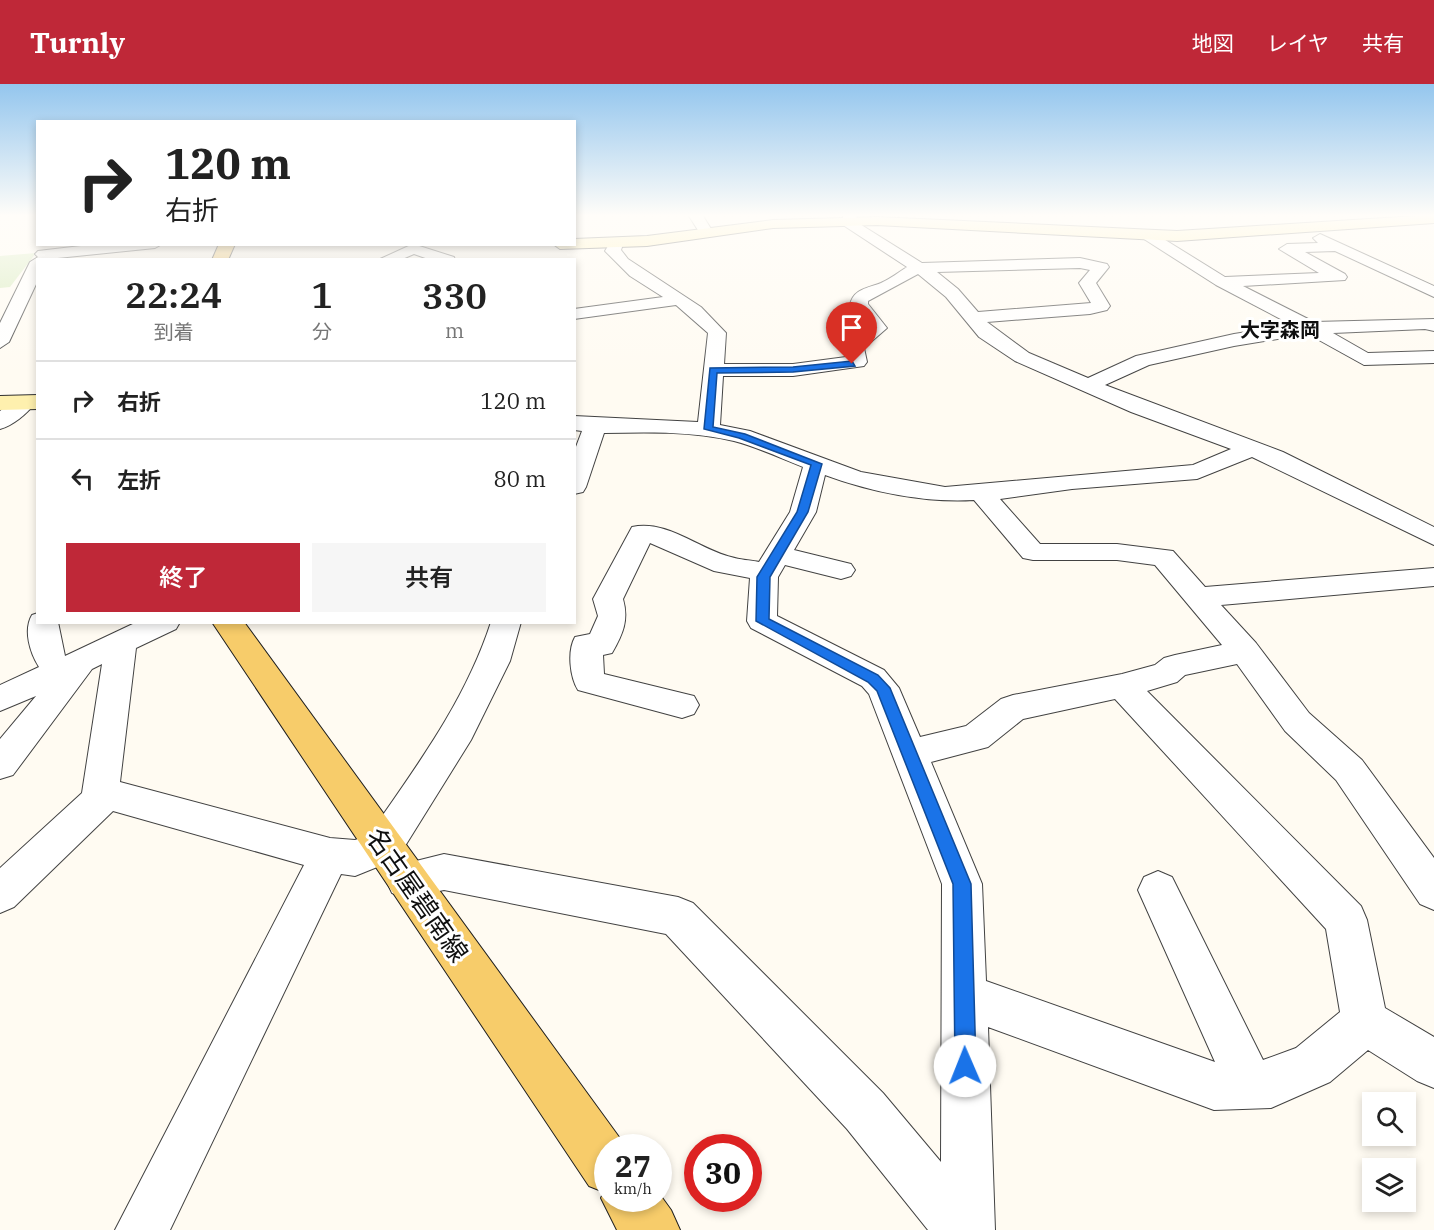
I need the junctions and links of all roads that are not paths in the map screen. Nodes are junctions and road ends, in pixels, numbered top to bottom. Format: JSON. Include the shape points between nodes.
{"nodes":[{"id":1,"x":36,"y":269,"type":"edge"},
{"id":2,"x":632,"y":269,"type":"edge"},
{"id":3,"x":915,"y":269,"type":"edge"},
{"id":4,"x":919,"y":269,"type":"edge"},
{"id":5,"x":1099,"y":269,"type":"edge"},
{"id":6,"x":1202,"y":269,"type":"edge"},
{"id":7,"x":1325,"y":269,"type":"edge"},
{"id":8,"x":1384,"y":269,"type":"edge"},
{"id":9,"x":1222,"y":282,"type":"junction"},
{"id":10,"x":1434,"y":292,"type":"edge"},
{"id":11,"x":678,"y":300,"type":"junction"},
{"id":12,"x":576,"y":314,"type":"edge"},
{"id":13,"x":971,"y":318,"type":"junction"},
{"id":14,"x":1434,"y":326,"type":"edge"},
{"id":15,"x":1311,"y":328,"type":"junction"},
{"id":16,"x":0,"y":342,"type":"edge"},
{"id":17,"x":1434,"y":357,"type":"edge"},
{"id":18,"x":1394,"y":360,"type":"junction"},
{"id":19,"x":713,"y":370,"type":"junction"},
{"id":20,"x":1434,"y":378,"type":"edge"},
{"id":21,"x":1088,"y":386,"type":"junction"},
{"id":22,"x":0,"y":403,"type":"edge"},
{"id":23,"x":31,"y":403,"type":"edge"},
{"id":24,"x":0,"y":422,"type":"edge"},
{"id":25,"x":585,"y":425,"type":"edge"},
{"id":26,"x":708,"y":429,"type":"junction"},
{"id":27,"x":1253,"y":448,"type":"junction"},
{"id":28,"x":816,"y":464,"type":"junction"},
{"id":29,"x":576,"y":476,"type":"edge"},
{"id":30,"x":980,"y":492,"type":"junction"},
{"id":31,"x":1434,"y":537,"type":"edge"},
{"id":32,"x":772,"y":563,"type":"junction"},
{"id":33,"x":841,"y":570,"type":"dead end"},
{"id":34,"x":1434,"y":577,"type":"edge"},
{"id":35,"x":1198,"y":597,"type":"junction"},
{"id":36,"x":43,"y":624,"type":"edge"},
{"id":37,"x":161,"y":624,"type":"edge"},
{"id":38,"x":228,"y":624,"type":"edge"},
{"id":39,"x":505,"y":624,"type":"edge"},
{"id":40,"x":121,"y":644,"type":"junction"},
{"id":41,"x":1245,"y":651,"type":"junction"},
{"id":42,"x":70,"y":668,"type":"junction"},
{"id":43,"x":1122,"y":686,"type":"junction"},
{"id":44,"x":0,"y":699,"type":"edge"},
{"id":45,"x":682,"y":705,"type":"dead end"},
{"id":46,"x":909,"y":754,"type":"junction"},
{"id":47,"x":0,"y":765,"type":"edge"},
{"id":48,"x":107,"y":793,"type":"junction"},
{"id":49,"x":330,"y":855,"type":"junction"},
{"id":50,"x":395,"y":863,"type":"junction"},
{"id":51,"x":1158,"y":890,"type":"dead end"},
{"id":52,"x":1434,"y":891,"type":"edge"},
{"id":53,"x":0,"y":894,"type":"edge"},
{"id":54,"x":964,"y":996,"type":"junction"},
{"id":55,"x":1365,"y":1022,"type":"junction"},
{"id":56,"x":1434,"y":1064,"type":"edge"},
{"id":57,"x":1251,"y":1085,"type":"junction"},
{"id":58,"x":594,"y":1147,"type":"edge"},
{"id":59,"x":639,"y":1212,"type":"edge"},
{"id":60,"x":142,"y":1230,"type":"edge"},
{"id":61,"x":651,"y":1230,"type":"edge"},
{"id":62,"x":963,"y":1230,"type":"edge"},
{"id":63,"x":968,"y":1230,"type":"edge"}],
"edges":[{"from":1,"to":16,"type":"street"},
{"from":2,"to":11,"type":"street"},
{"from":3,"to":19,"type":"street","via":[[860,299],[859,305],[878,327],[854,345],[857,362],[793,370]]},
{"from":4,"to":13,"type":"street","via":[[952,293]]},
{"from":5,"to":13,"type":"street","via":[[1087,283],[1101,306]]},
{"from":6,"to":9,"type":"street"},
{"from":7,"to":9,"type":"street","via":[[1339,277]]},
{"from":8,"to":10,"type":"street"},
{"from":9,"to":15,"type":"street"},
{"from":11,"to":12,"type":"street"},
{"from":11,"to":19,"type":"street","via":[[717,333]]},
{"from":13,"to":21,"type":"street","via":[[1022,357]]},
{"from":14,"to":15,"type":"street","via":[[1429,323]]},
{"from":15,"to":18,"type":"street","via":[[1364,359]]},
{"from":15,"to":21,"type":"street","via":[[1143,360]]},
{"from":17,"to":18,"type":"street"},
{"from":18,"to":20,"type":"street"},
{"from":19,"to":26,"type":"street"},
{"from":21,"to":27,"type":"street"},
{"from":22,"to":23,"type":"street"},
{"from":23,"to":24,"type":"street"},
{"from":25,"to":26,"type":"street"},
{"from":25,"to":29,"type":"street"},
{"from":26,"to":28,"type":"street","via":[[742,436]]},
{"from":27,"to":30,"type":"street","via":[[1197,472]]},
{"from":27,"to":31,"type":"street"},
{"from":28,"to":30,"type":"street","via":[[855,478],[933,492]]},
{"from":28,"to":32,"type":"street","via":[[803,512]]},
{"from":30,"to":35,"type":"street","via":[[1033,552],[1117,552],[1164,557]]},
{"from":32,"to":33,"type":"street"},
{"from":32,"to":45,"type":"street","via":[[724,565],[641,533],[608,599],[613,616],[601,645],[586,645],[589,682]]},
{"from":32,"to":46,"type":"street","via":[[764,577],[762,621],[873,678],[883,688]]},
{"from":34,"to":35,"type":"street"},
{"from":35,"to":41,"type":"street"},
{"from":36,"to":42,"type":"street","via":[[47,654]]},
{"from":37,"to":40,"type":"street"},
{"from":38,"to":50,"type":"main road","name":"名古屋碧南線"},
{"from":39,"to":50,"type":"street","via":[[494,661]]},
{"from":40,"to":42,"type":"street"},
{"from":40,"to":48,"type":"street","via":[[100,792]]},
{"from":41,"to":43,"type":"street","via":[[1175,666],[1166,674]]},
{"from":41,"to":52,"type":"street","via":[[1297,722],[1348,771]]},
{"from":42,"to":44,"type":"street"},
{"from":42,"to":47,"type":"street"},
{"from":43,"to":46,"type":"street","via":[[1013,708],[976,737]]},
{"from":43,"to":55,"type":"street","via":[[1346,920]]},
{"from":46,"to":54,"type":"street","via":[[962,884]]},
{"from":48,"to":49,"type":"street"},
{"from":48,"to":53,"type":"street"},
{"from":49,"to":50,"type":"street"},
{"from":49,"to":60,"type":"street"},
{"from":50,"to":58,"type":"main road","name":"名古屋碧南線"},
{"from":50,"to":62,"type":"street","via":[[678,917],[865,1111]]},
{"from":51,"to":57,"type":"street"},
{"from":54,"to":57,"type":"street","via":[[1214,1086]]},
{"from":54,"to":63,"type":"street"},
{"from":55,"to":56,"type":"street"},
{"from":55,"to":57,"type":"street","via":[[1313,1065],[1271,1084]]},
{"from":59,"to":61,"type":"main road"}]}
